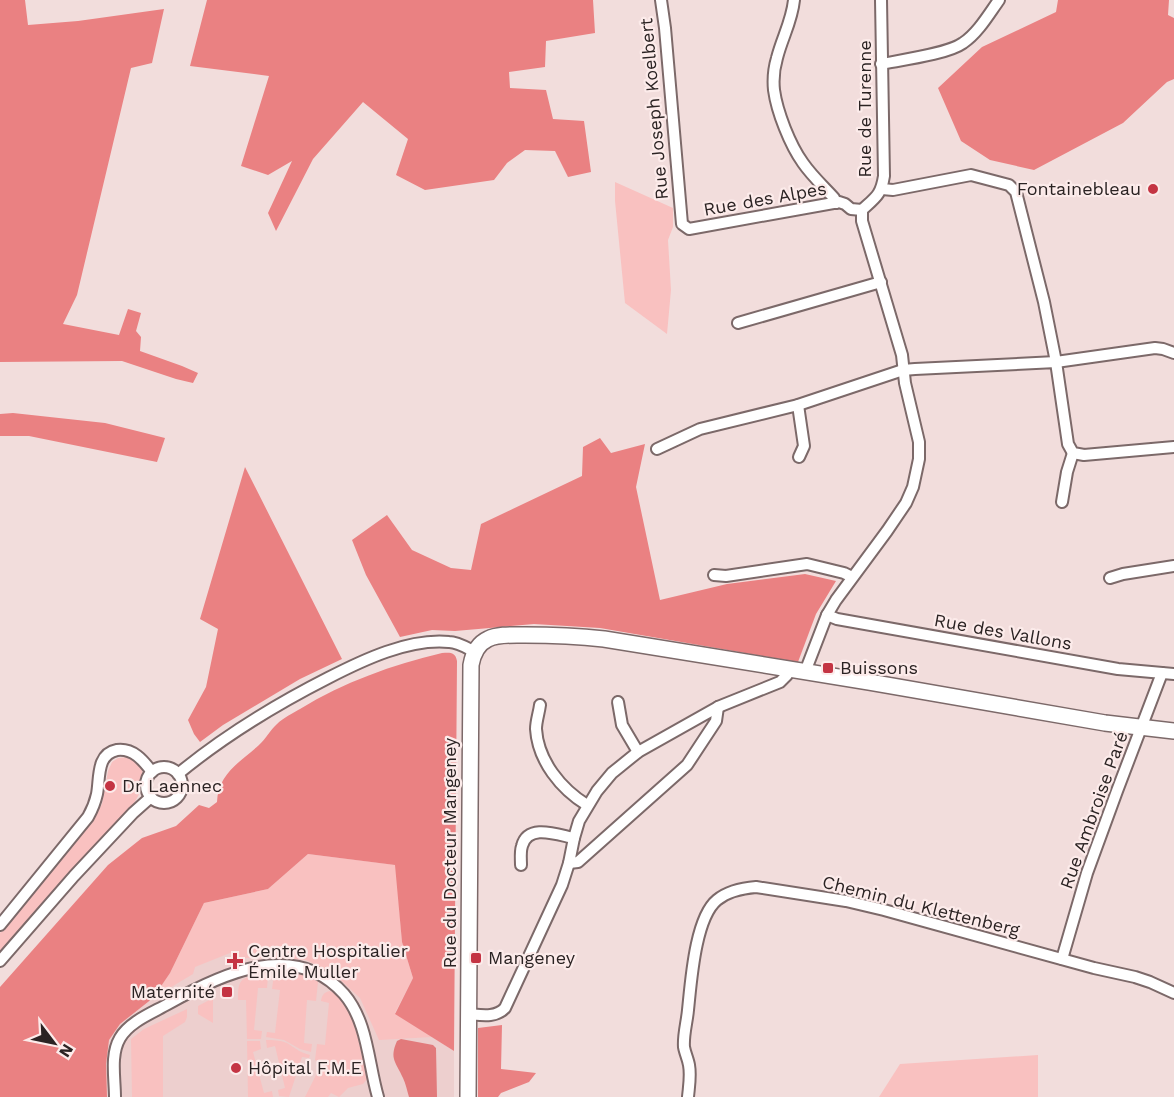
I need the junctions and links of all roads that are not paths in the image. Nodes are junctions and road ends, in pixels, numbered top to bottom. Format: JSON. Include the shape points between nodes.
{"nodes":[{"id":1,"x":661,"y":0,"type":"edge"},
{"id":2,"x":794,"y":0,"type":"edge"},
{"id":3,"x":881,"y":0,"type":"edge"},
{"id":4,"x":999,"y":0,"type":"edge"},
{"id":5,"x":881,"y":64,"type":"junction"},
{"id":6,"x":882,"y":189,"type":"junction"},
{"id":7,"x":836,"y":203,"type":"junction"},
{"id":8,"x":862,"y":210,"type":"junction"},
{"id":9,"x":680,"y":216,"type":"joint"},
{"id":10,"x":881,"y":282,"type":"junction"},
{"id":11,"x":738,"y":322,"type":"dead end"},
{"id":12,"x":1174,"y":353,"type":"edge"},
{"id":13,"x":1056,"y":362,"type":"junction"},
{"id":14,"x":903,"y":370,"type":"junction"},
{"id":15,"x":798,"y":405,"type":"junction"},
{"id":16,"x":1174,"y":447,"type":"edge"},
{"id":17,"x":657,"y":448,"type":"dead end"},
{"id":18,"x":1073,"y":453,"type":"junction"},
{"id":19,"x":799,"y":458,"type":"dead end"},
{"id":20,"x":1062,"y":502,"type":"dead end"},
{"id":21,"x":1174,"y":566,"type":"edge"},
{"id":22,"x":714,"y":575,"type":"dead end"},
{"id":23,"x":852,"y":577,"type":"junction"},
{"id":24,"x":1110,"y":578,"type":"dead end"},
{"id":25,"x":827,"y":615,"type":"junction"},
{"id":26,"x":475,"y":652,"type":"junction"},
{"id":27,"x":789,"y":669,"type":"junction"},
{"id":28,"x":805,"y":672,"type":"junction"},
{"id":29,"x":1162,"y":673,"type":"junction"},
{"id":30,"x":1174,"y":674,"type":"edge"},
{"id":31,"x":618,"y":702,"type":"dead end"},
{"id":32,"x":540,"y":705,"type":"dead end"},
{"id":33,"x":717,"y":707,"type":"junction"},
{"id":34,"x":1141,"y":727,"type":"junction"},
{"id":35,"x":1174,"y":731,"type":"edge"},
{"id":36,"x":638,"y":752,"type":"junction"},
{"id":37,"x":152,"y":772,"type":"junction"},
{"id":38,"x":178,"y":774,"type":"junction"},
{"id":39,"x":151,"y":797,"type":"junction"},
{"id":40,"x":587,"y":805,"type":"junction"},
{"id":41,"x":574,"y":838,"type":"junction"},
{"id":42,"x":569,"y":863,"type":"junction"},
{"id":43,"x":521,"y":865,"type":"dead end"},
{"id":44,"x":0,"y":925,"type":"edge"},
{"id":45,"x":1062,"y":958,"type":"junction"},
{"id":46,"x":0,"y":961,"type":"edge"},
{"id":47,"x":1174,"y":993,"type":"edge"},
{"id":48,"x":468,"y":1014,"type":"junction"},
{"id":49,"x":115,"y":1097,"type":"edge"},
{"id":50,"x":378,"y":1097,"type":"edge"},
{"id":51,"x":468,"y":1097,"type":"edge"},
{"id":52,"x":688,"y":1097,"type":"edge"}],
"edges":[{"from":1,"to":9,"type":"street","name":"Rue Joseph Koelbert"},
{"from":2,"to":7,"type":"street","via":[[775,69],[777,104],[795,151]]},
{"from":3,"to":5,"type":"street","name":"Rue de Turenne"},
{"from":4,"to":5,"type":"street","via":[[961,45]]},
{"from":5,"to":6,"type":"street","name":"Rue de Turenne"},
{"from":6,"to":8,"type":"street","name":"Rue de Turenne"},
{"from":6,"to":13,"type":"street","via":[[971,175],[1009,185],[1016,192]]},
{"from":7,"to":8,"type":"street","name":"Rue des Alpes"},
{"from":7,"to":9,"type":"street","name":"Rue des Alpes","via":[[689,229],[681,224]]},
{"from":8,"to":10,"type":"street"},
{"from":10,"to":11,"type":"street"},
{"from":10,"to":14,"type":"street"},
{"from":12,"to":13,"type":"street","via":[[1155,348]]},
{"from":13,"to":14,"type":"street"},
{"from":13,"to":18,"type":"street","via":[[1068,444]]},
{"from":14,"to":15,"type":"street"},
{"from":14,"to":23,"type":"street","via":[[919,442],[913,487],[906,503]]},
{"from":15,"to":17,"type":"street","via":[[700,429]]},
{"from":15,"to":19,"type":"street","via":[[804,446]]},
{"from":16,"to":18,"type":"street"},
{"from":18,"to":20,"type":"street"},
{"from":21,"to":24,"type":"street"},
{"from":22,"to":23,"type":"street","via":[[807,564]]},
{"from":23,"to":25,"type":"street"},
{"from":25,"to":28,"type":"street"},
{"from":25,"to":29,"type":"street","name":"Rue des Vallons","via":[[1118,669]]},
{"from":26,"to":27,"type":"street","via":[[488,638],[562,635]]},
{"from":26,"to":38,"type":"street","via":[[454,642],[439,641],[378,654],[298,693]]},
{"from":26,"to":48,"type":"street","name":"Rue du Docteur Mangeney","via":[[471,665]]},
{"from":27,"to":28,"type":"street"},
{"from":27,"to":33,"type":"street","via":[[780,682]]},
{"from":28,"to":34,"type":"street"},
{"from":29,"to":30,"type":"street","name":"Rue des Vallons"},
{"from":29,"to":34,"type":"street","name":"Rue Ambroise Paré"},
{"from":31,"to":36,"type":"street","via":[[622,725]]},
{"from":32,"to":40,"type":"street","via":[[536,728],[545,760],[559,783]]},
{"from":33,"to":36,"type":"street"},
{"from":33,"to":42,"type":"street","via":[[716,721],[687,765],[578,862]]},
{"from":34,"to":35,"type":"street"},
{"from":34,"to":45,"type":"street","name":"Rue Ambroise Paré","via":[[1087,873]]},
{"from":36,"to":40,"type":"street","via":[[612,773]]},
{"from":37,"to":38,"type":"street","via":[[166,767]]},
{"from":37,"to":39,"type":"street","via":[[146,787]]},
{"from":37,"to":44,"type":"street","via":[[138,755],[125,749],[113,751],[105,758],[88,817]]},
{"from":38,"to":39,"type":"street","via":[[182,789],[178,796],[165,803]]},
{"from":39,"to":46,"type":"street","via":[[74,876]]},
{"from":40,"to":41,"type":"street"},
{"from":41,"to":42,"type":"street"},
{"from":41,"to":43,"type":"street","via":[[532,833],[522,845]]},
{"from":42,"to":48,"type":"street","via":[[505,1008],[500,1014]]},
{"from":45,"to":47,"type":"street","name":"Chemin du Klettenberg","via":[[1150,982]]},
{"from":45,"to":52,"type":"street","name":"Chemin du Klettenberg","via":[[846,901],[756,887],[732,892],[717,899],[710,908],[694,952],[684,1045],[690,1078]]},
{"from":48,"to":51,"type":"street","name":"Rue du Docteur Mangeney"},
{"from":49,"to":50,"type":"street","via":[[115,1050],[128,1028],[198,987],[225,976],[260,966],[290,965],[312,971],[347,997],[363,1031]]}]}
